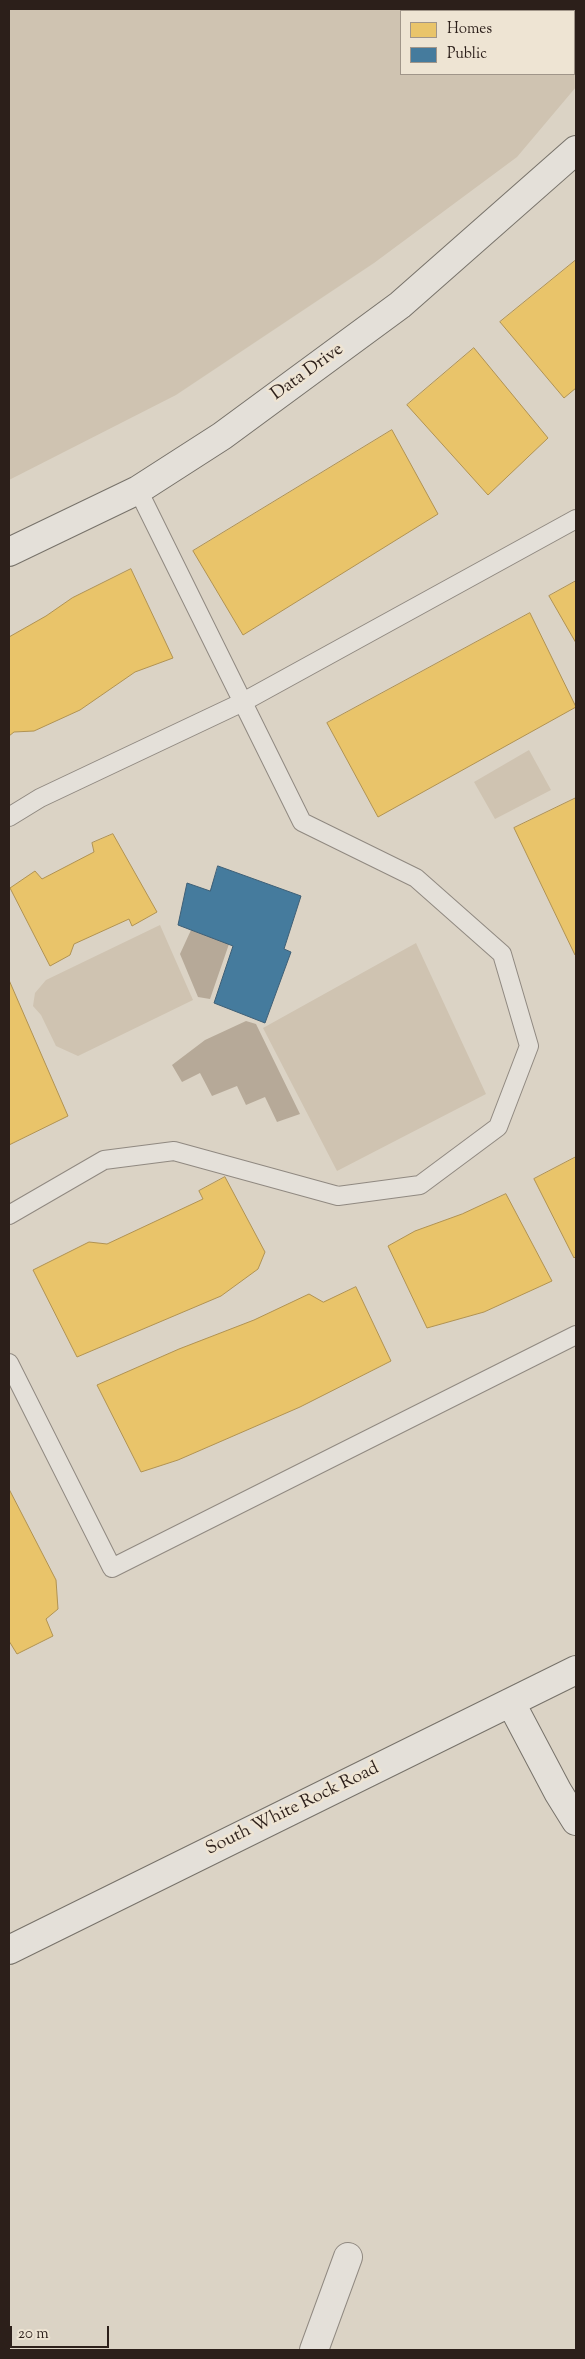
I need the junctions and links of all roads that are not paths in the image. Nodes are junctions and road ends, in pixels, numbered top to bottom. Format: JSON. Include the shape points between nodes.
{"nodes":[{"id":1,"x":576,"y":150,"type":"edge"},
{"id":2,"x":138,"y":490,"type":"junction"},
{"id":3,"x":576,"y":519,"type":"edge"},
{"id":4,"x":9,"y":552,"type":"edge"},
{"id":5,"x":243,"y":702,"type":"junction"},
{"id":6,"x":9,"y":817,"type":"edge"},
{"id":7,"x":9,"y":1215,"type":"edge"},
{"id":8,"x":576,"y":1335,"type":"edge"},
{"id":9,"x":9,"y":1363,"type":"edge"},
{"id":10,"x":576,"y":1670,"type":"edge"},
{"id":11,"x":511,"y":1703,"type":"junction"},
{"id":12,"x":576,"y":1821,"type":"edge"},
{"id":13,"x":9,"y":1950,"type":"edge"},
{"id":14,"x":348,"y":2257,"type":"dead end"},
{"id":15,"x":314,"y":2350,"type":"edge"}],
"edges":[{"from":1,"to":2,"type":"street","name":"Data Drive","via":[[400,305],[222,436]]},
{"from":2,"to":4,"type":"street","name":"Data Drive"},
{"from":2,"to":5,"type":"lane"},
{"from":3,"to":5,"type":"lane"},
{"from":5,"to":6,"type":"lane","via":[[40,798]]},
{"from":5,"to":7,"type":"lane","via":[[302,822],[416,878],[502,954],[529,1046],[498,1127],[420,1185],[338,1196],[174,1151],[104,1160]]},
{"from":8,"to":9,"type":"lane","via":[[112,1568]]},
{"from":10,"to":11,"type":"street","name":"South White Rock Road"},
{"from":11,"to":12,"type":"street"},
{"from":11,"to":13,"type":"street","name":"South White Rock Road"},
{"from":14,"to":15,"type":"street"}]}
